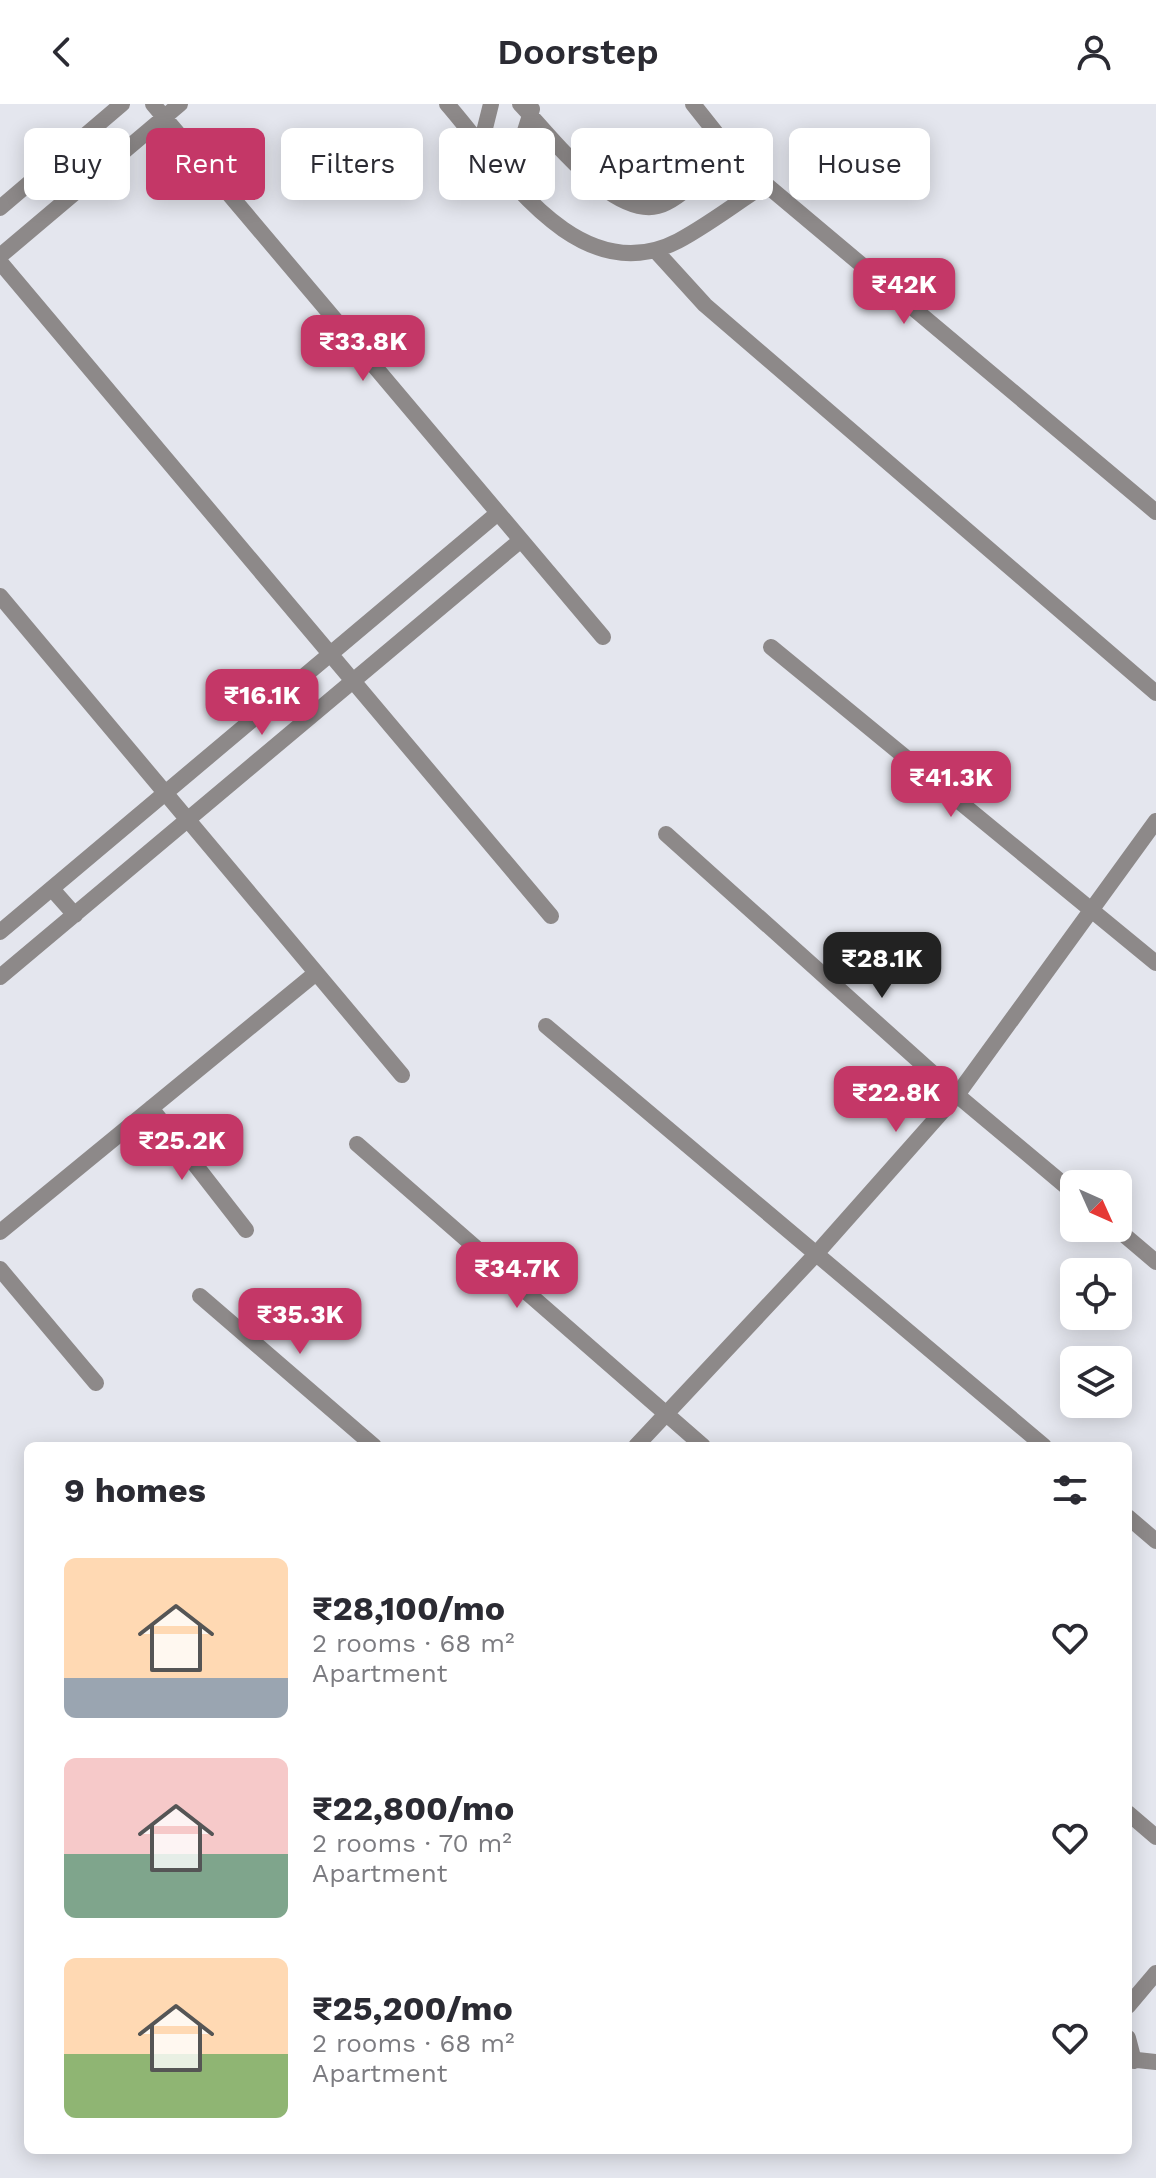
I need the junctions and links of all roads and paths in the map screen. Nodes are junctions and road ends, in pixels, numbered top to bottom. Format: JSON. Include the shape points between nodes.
{"nodes":[{"id":1,"x":122,"y":104,"type":"edge"},
{"id":2,"x":153,"y":104,"type":"edge"},
{"id":3,"x":180,"y":104,"type":"edge"},
{"id":4,"x":447,"y":104,"type":"edge"},
{"id":5,"x":491,"y":104,"type":"edge"},
{"id":6,"x":693,"y":104,"type":"edge"},
{"id":7,"x":528,"y":108,"type":"edge"},
{"id":8,"x":164,"y":117,"type":"junction"},
{"id":9,"x":467,"y":128,"type":"edge"},
{"id":10,"x":485,"y":128,"type":"edge"},
{"id":11,"x":523,"y":128,"type":"edge"},
{"id":12,"x":711,"y":128,"type":"edge"},
{"id":13,"x":571,"y":152,"type":"edge"},
{"id":14,"x":773,"y":191,"type":"edge"},
{"id":15,"x":532,"y":200,"type":"edge"},
{"id":16,"x":617,"y":200,"type":"edge"},
{"id":17,"x":670,"y":200,"type":"edge"},
{"id":18,"x":741,"y":200,"type":"edge"},
{"id":19,"x":0,"y":208,"type":"edge"},
{"id":20,"x":655,"y":250,"type":"junction"},
{"id":21,"x":0,"y":259,"type":"edge"},
{"id":22,"x":1156,"y":512,"type":"edge"},
{"id":23,"x":498,"y":513,"type":"junction"},
{"id":24,"x":521,"y":540,"type":"junction"},
{"id":25,"x":0,"y":596,"type":"edge"},
{"id":26,"x":603,"y":637,"type":"dead end"},
{"id":27,"x":771,"y":647,"type":"dead end"},
{"id":28,"x":331,"y":653,"type":"junction"},
{"id":29,"x":354,"y":681,"type":"junction"},
{"id":30,"x":1156,"y":693,"type":"edge"},
{"id":31,"x":165,"y":793,"type":"junction"},
{"id":32,"x":188,"y":820,"type":"junction"},
{"id":33,"x":1156,"y":821,"type":"edge"},
{"id":34,"x":666,"y":834,"type":"dead end"},
{"id":35,"x":52,"y":889,"type":"junction"},
{"id":36,"x":1094,"y":909,"type":"junction"},
{"id":37,"x":75,"y":915,"type":"junction"},
{"id":38,"x":551,"y":916,"type":"dead end"},
{"id":39,"x":0,"y":932,"type":"edge"},
{"id":40,"x":1156,"y":963,"type":"edge"},
{"id":41,"x":316,"y":973,"type":"junction"},
{"id":42,"x":0,"y":977,"type":"edge"},
{"id":43,"x":546,"y":1026,"type":"dead end"},
{"id":44,"x":402,"y":1075,"type":"dead end"},
{"id":45,"x":957,"y":1095,"type":"junction"},
{"id":46,"x":151,"y":1108,"type":"junction"},
{"id":47,"x":357,"y":1144,"type":"dead end"},
{"id":48,"x":1060,"y":1181,"type":"edge"},
{"id":49,"x":246,"y":1230,"type":"dead end"},
{"id":50,"x":0,"y":1232,"type":"edge"},
{"id":51,"x":1132,"y":1242,"type":"edge"},
{"id":52,"x":816,"y":1254,"type":"junction"},
{"id":53,"x":1156,"y":1262,"type":"edge"},
{"id":54,"x":0,"y":1269,"type":"edge"},
{"id":55,"x":200,"y":1296,"type":"dead end"},
{"id":56,"x":96,"y":1383,"type":"dead end"},
{"id":57,"x":666,"y":1413,"type":"junction"},
{"id":58,"x":369,"y":1442,"type":"edge"},
{"id":59,"x":640,"y":1442,"type":"edge"},
{"id":60,"x":699,"y":1442,"type":"edge"},
{"id":61,"x":1039,"y":1442,"type":"edge"},
{"id":62,"x":1132,"y":1520,"type":"edge"},
{"id":63,"x":1156,"y":1541,"type":"edge"},
{"id":64,"x":1132,"y":1816,"type":"edge"},
{"id":65,"x":1156,"y":1837,"type":"edge"},
{"id":66,"x":1156,"y":1973,"type":"edge"},
{"id":67,"x":1132,"y":2001,"type":"edge"},
{"id":68,"x":1132,"y":2060,"type":"edge"},
{"id":69,"x":1156,"y":2062,"type":"edge"}],
"edges":[{"from":1,"to":19,"type":"street"},
{"from":2,"to":8,"type":"street"},
{"from":3,"to":8,"type":"street"},
{"from":4,"to":9,"type":"street"},
{"from":5,"to":10,"type":"street"},
{"from":6,"to":12,"type":"street"},
{"from":7,"to":11,"type":"street"},
{"from":7,"to":13,"type":"street"},
{"from":8,"to":21,"type":"street"},
{"from":8,"to":23,"type":"street"},
{"from":14,"to":22,"type":"street"},
{"from":15,"to":20,"type":"street","via":[[569,237],[626,253]]},
{"from":16,"to":17,"type":"street","via":[[644,208]]},
{"from":18,"to":20,"type":"street","via":[[677,242]]},
{"from":20,"to":30,"type":"street","via":[[705,305]]},
{"from":21,"to":28,"type":"street"},
{"from":23,"to":24,"type":"street"},
{"from":23,"to":28,"type":"street"},
{"from":24,"to":26,"type":"street"},
{"from":24,"to":29,"type":"street"},
{"from":25,"to":31,"type":"street"},
{"from":27,"to":36,"type":"street"},
{"from":28,"to":29,"type":"street"},
{"from":28,"to":31,"type":"street"},
{"from":29,"to":32,"type":"street"},
{"from":29,"to":38,"type":"street"},
{"from":31,"to":32,"type":"street"},
{"from":31,"to":35,"type":"street"},
{"from":32,"to":37,"type":"street"},
{"from":32,"to":41,"type":"street"},
{"from":33,"to":36,"type":"street"},
{"from":34,"to":45,"type":"street"},
{"from":35,"to":37,"type":"street"},
{"from":35,"to":39,"type":"street"},
{"from":36,"to":40,"type":"street"},
{"from":36,"to":45,"type":"street"},
{"from":37,"to":42,"type":"street"},
{"from":41,"to":44,"type":"street"},
{"from":41,"to":46,"type":"street"},
{"from":43,"to":52,"type":"street"},
{"from":45,"to":48,"type":"street"},
{"from":45,"to":52,"type":"street"},
{"from":46,"to":49,"type":"street"},
{"from":46,"to":50,"type":"street"},
{"from":47,"to":57,"type":"street"},
{"from":51,"to":53,"type":"street"},
{"from":52,"to":57,"type":"street"},
{"from":52,"to":61,"type":"street"},
{"from":54,"to":56,"type":"street"},
{"from":55,"to":58,"type":"street"},
{"from":57,"to":59,"type":"street"},
{"from":57,"to":60,"type":"street"},
{"from":62,"to":63,"type":"street"},
{"from":64,"to":65,"type":"street"},
{"from":66,"to":67,"type":"street"},
{"from":68,"to":69,"type":"street"}]}
